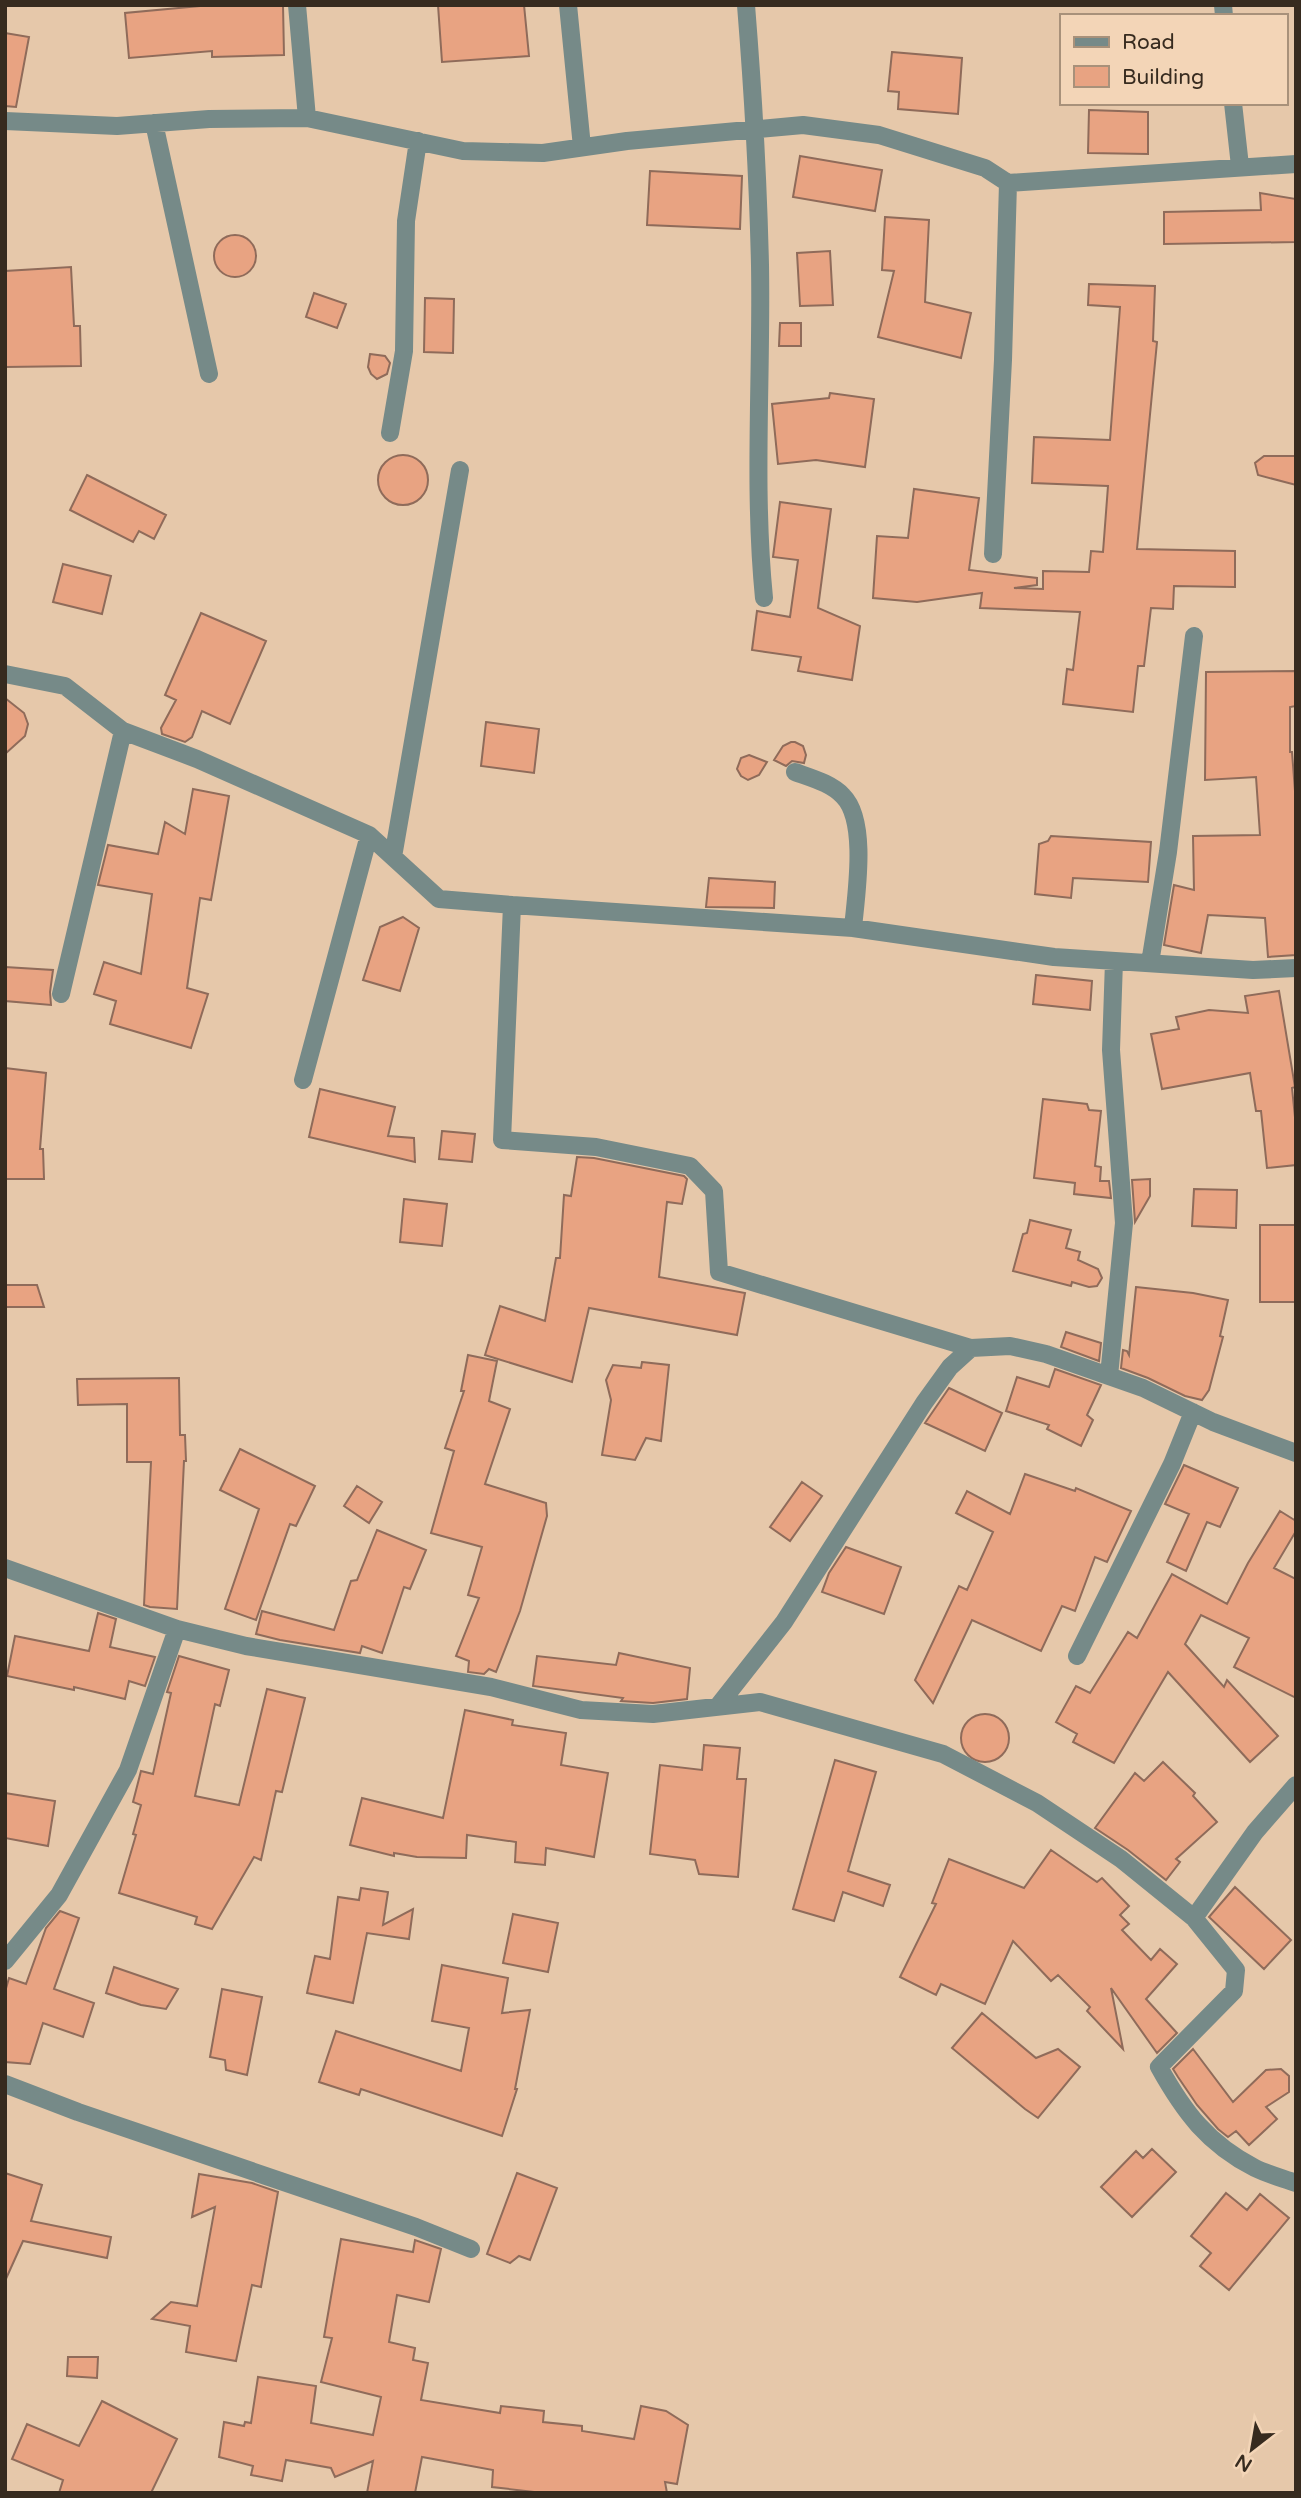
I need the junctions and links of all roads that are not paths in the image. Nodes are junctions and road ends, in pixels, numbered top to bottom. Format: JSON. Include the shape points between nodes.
{"nodes":[{"id":1,"x":297,"y":5,"type":"edge"},
{"id":2,"x":568,"y":5,"type":"edge"},
{"id":3,"x":746,"y":5,"type":"edge"},
{"id":4,"x":1233,"y":105,"type":"edge"},
{"id":5,"x":307,"y":118,"type":"junction"},
{"id":6,"x":5,"y":121,"type":"edge"},
{"id":7,"x":155,"y":123,"type":"junction"},
{"id":8,"x":756,"y":129,"type":"junction"},
{"id":9,"x":418,"y":141,"type":"junction"},
{"id":10,"x":582,"y":147,"type":"junction"},
{"id":11,"x":1296,"y":163,"type":"edge"},
{"id":12,"x":1240,"y":166,"type":"junction"},
{"id":13,"x":1008,"y":183,"type":"junction"},
{"id":14,"x":209,"y":374,"type":"dead end"},
{"id":15,"x":390,"y":433,"type":"dead end"},
{"id":16,"x":460,"y":470,"type":"dead end"},
{"id":17,"x":993,"y":554,"type":"dead end"},
{"id":18,"x":764,"y":598,"type":"dead end"},
{"id":19,"x":1194,"y":636,"type":"dead end"},
{"id":20,"x":5,"y":674,"type":"edge"},
{"id":21,"x":124,"y":731,"type":"junction"},
{"id":22,"x":795,"y":772,"type":"dead end"},
{"id":23,"x":369,"y":835,"type":"junction"},
{"id":24,"x":393,"y":857,"type":"junction"},
{"id":25,"x":512,"y":905,"type":"junction"},
{"id":26,"x":853,"y":928,"type":"junction"},
{"id":27,"x":1114,"y":961,"type":"junction"},
{"id":28,"x":1150,"y":963,"type":"junction"},
{"id":29,"x":1296,"y":968,"type":"edge"},
{"id":30,"x":61,"y":993,"type":"dead end"},
{"id":31,"x":303,"y":1080,"type":"dead end"},
{"id":32,"x":971,"y":1348,"type":"junction"},
{"id":33,"x":1109,"y":1376,"type":"junction"},
{"id":34,"x":1193,"y":1412,"type":"junction"},
{"id":35,"x":1296,"y":1453,"type":"edge"},
{"id":36,"x":5,"y":1568,"type":"edge"},
{"id":37,"x":177,"y":1629,"type":"junction"},
{"id":38,"x":1077,"y":1656,"type":"dead end"},
{"id":39,"x":718,"y":1706,"type":"junction"},
{"id":40,"x":1296,"y":1785,"type":"edge"},
{"id":41,"x":1194,"y":1917,"type":"junction"},
{"id":42,"x":5,"y":1961,"type":"edge"},
{"id":43,"x":5,"y":2084,"type":"edge"},
{"id":44,"x":1296,"y":2183,"type":"edge"},
{"id":45,"x":471,"y":2249,"type":"dead end"}],
"edges":[{"from":1,"to":5,"type":"street"},
{"from":2,"to":10,"type":"street"},
{"from":3,"to":8,"type":"street"},
{"from":4,"to":12,"type":"street"},
{"from":5,"to":7,"type":"street"},
{"from":5,"to":9,"type":"street"},
{"from":6,"to":7,"type":"street","via":[[117,126]]},
{"from":7,"to":14,"type":"street"},
{"from":8,"to":10,"type":"street"},
{"from":8,"to":13,"type":"street","via":[[803,125],[879,135],[985,168]]},
{"from":8,"to":18,"type":"street","via":[[760,267],[757,455]]},
{"from":9,"to":10,"type":"street","via":[[463,151],[543,153]]},
{"from":9,"to":15,"type":"street","via":[[406,221],[404,351]]},
{"from":11,"to":12,"type":"street"},
{"from":12,"to":13,"type":"street"},
{"from":13,"to":17,"type":"street"},
{"from":16,"to":24,"type":"street"},
{"from":19,"to":28,"type":"street"},
{"from":20,"to":21,"type":"street","via":[[65,686]]},
{"from":21,"to":23,"type":"street"},
{"from":21,"to":30,"type":"street"},
{"from":22,"to":26,"type":"street","via":[[827,784],[845,797],[856,822],[859,862]]},
{"from":23,"to":24,"type":"street"},
{"from":23,"to":31,"type":"street"},
{"from":24,"to":25,"type":"street","via":[[439,899]]},
{"from":25,"to":26,"type":"street"},
{"from":25,"to":32,"type":"street","via":[[502,1140],[596,1147],[690,1166],[714,1191],[719,1272]]},
{"from":26,"to":27,"type":"street","via":[[1054,957]]},
{"from":27,"to":28,"type":"street"},
{"from":27,"to":33,"type":"street","via":[[1111,1049],[1124,1223]]},
{"from":28,"to":29,"type":"street"},
{"from":32,"to":33,"type":"street","via":[[1010,1346]]},
{"from":32,"to":39,"type":"street","via":[[930,1394],[784,1622]]},
{"from":33,"to":34,"type":"street"},
{"from":34,"to":35,"type":"street"},
{"from":34,"to":38,"type":"street"},
{"from":36,"to":37,"type":"street"},
{"from":37,"to":39,"type":"street","via":[[309,1658],[492,1687],[581,1710],[653,1714]]},
{"from":37,"to":42,"type":"street","via":[[128,1770],[59,1895]]},
{"from":39,"to":41,"type":"street","via":[[760,1702],[943,1754],[1037,1803],[1121,1859]]},
{"from":40,"to":41,"type":"street","via":[[1255,1832]]},
{"from":41,"to":44,"type":"street","via":[[1236,1970],[1234,1991],[1158,2067],[1181,2106],[1210,2140],[1255,2168]]},
{"from":43,"to":45,"type":"street"}]}
